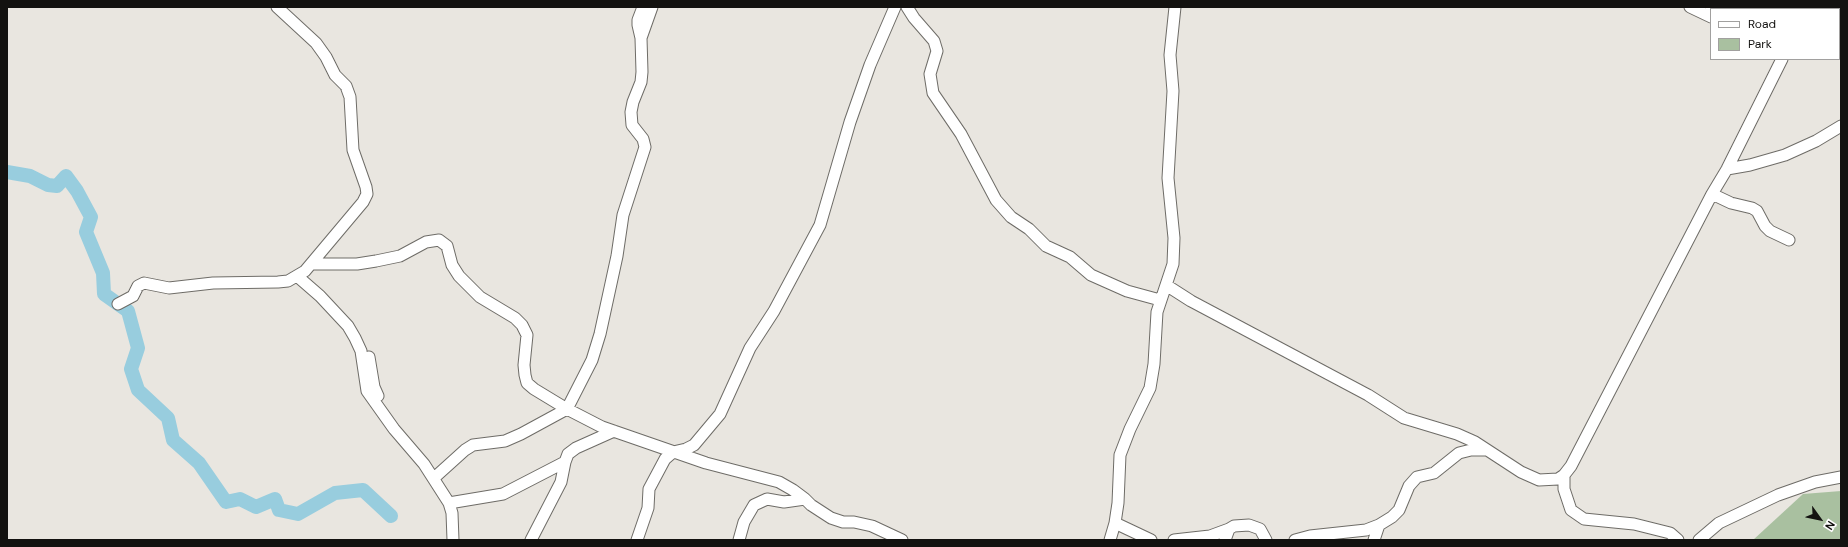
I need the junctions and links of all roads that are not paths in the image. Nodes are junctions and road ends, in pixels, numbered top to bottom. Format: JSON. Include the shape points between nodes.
{"nodes":[{"id":1,"x":277,"y":7,"type":"edge"},
{"id":2,"x":643,"y":7,"type":"edge"},
{"id":3,"x":652,"y":7,"type":"edge"},
{"id":4,"x":895,"y":7,"type":"edge"},
{"id":5,"x":907,"y":7,"type":"edge"},
{"id":6,"x":1175,"y":7,"type":"edge"},
{"id":7,"x":1690,"y":7,"type":"edge"},
{"id":8,"x":1710,"y":17,"type":"edge"},
{"id":9,"x":641,"y":38,"type":"junction"},
{"id":10,"x":1782,"y":60,"type":"edge"},
{"id":11,"x":1841,"y":126,"type":"edge"},
{"id":12,"x":1728,"y":169,"type":"junction"},
{"id":13,"x":1712,"y":194,"type":"junction"},
{"id":14,"x":1789,"y":240,"type":"dead end"},
{"id":15,"x":311,"y":264,"type":"junction"},
{"id":16,"x":297,"y":276,"type":"junction"},
{"id":17,"x":1166,"y":285,"type":"junction"},
{"id":18,"x":1160,"y":300,"type":"junction"},
{"id":19,"x":118,"y":304,"type":"dead end"},
{"id":20,"x":567,"y":409,"type":"junction"},
{"id":21,"x":614,"y":431,"type":"junction"},
{"id":22,"x":1486,"y":450,"type":"junction"},
{"id":23,"x":673,"y":452,"type":"junction"},
{"id":24,"x":565,"y":462,"type":"junction"},
{"id":25,"x":1564,"y":475,"type":"junction"},
{"id":26,"x":1841,"y":477,"type":"edge"},
{"id":27,"x":434,"y":478,"type":"junction"},
{"id":28,"x":805,"y":498,"type":"junction"},
{"id":29,"x":449,"y":503,"type":"junction"},
{"id":30,"x":1115,"y":523,"type":"junction"},
{"id":31,"x":1379,"y":525,"type":"junction"},
{"id":32,"x":1227,"y":535,"type":"edge"},
{"id":33,"x":453,"y":540,"type":"edge"},
{"id":34,"x":531,"y":540,"type":"edge"},
{"id":35,"x":637,"y":540,"type":"edge"},
{"id":36,"x":740,"y":540,"type":"edge"},
{"id":37,"x":902,"y":540,"type":"edge"},
{"id":38,"x":1110,"y":540,"type":"edge"},
{"id":39,"x":1152,"y":540,"type":"edge"},
{"id":40,"x":1174,"y":540,"type":"edge"},
{"id":41,"x":1266,"y":540,"type":"edge"},
{"id":42,"x":1294,"y":540,"type":"edge"},
{"id":43,"x":1374,"y":540,"type":"edge"},
{"id":44,"x":1678,"y":540,"type":"edge"},
{"id":45,"x":1699,"y":540,"type":"edge"}],
"edges":[{"from":1,"to":15,"type":"street","via":[[316,43],[346,86],[350,97],[353,150],[367,194]]},
{"from":2,"to":9,"type":"street","via":[[638,20]]},
{"from":3,"to":9,"type":"street"},
{"from":4,"to":23,"type":"street","via":[[870,65],[850,122],[820,225],[774,311],[750,348],[720,414],[694,445]]},
{"from":5,"to":18,"type":"street","via":[[934,41],[937,51],[930,74],[933,93],[961,134],[996,200],[1011,217],[1030,229],[1046,246],[1070,257],[1091,275],[1127,291]]},
{"from":6,"to":17,"type":"street","via":[[1170,55],[1173,91],[1168,178],[1174,238],[1173,264]]},
{"from":7,"to":8,"type":"street"},
{"from":9,"to":20,"type":"street","via":[[641,82],[631,112],[632,125],[643,139],[644,153],[623,215],[600,334],[592,360]]},
{"from":10,"to":12,"type":"street"},
{"from":11,"to":12,"type":"street","via":[[1785,155]]},
{"from":12,"to":13,"type":"street"},
{"from":13,"to":14,"type":"street","via":[[1730,203],[1752,208],[1770,231]]},
{"from":13,"to":25,"type":"street","via":[[1580,450]]},
{"from":15,"to":16,"type":"street"},
{"from":15,"to":20,"type":"street","via":[[357,264],[376,261],[400,256],[426,242],[439,240],[447,246],[452,265],[463,280],[480,297],[522,325],[527,335],[524,365],[527,383]]},
{"from":16,"to":19,"type":"street","via":[[278,282],[213,283],[169,288],[144,283],[138,286],[133,296]]},
{"from":16,"to":27,"type":"street","via":[[324,300],[348,326],[355,338],[361,341],[366,350],[383,413]]},
{"from":17,"to":18,"type":"street"},
{"from":17,"to":22,"type":"street","via":[[1191,301],[1368,395],[1404,418],[1457,434]]},
{"from":18,"to":30,"type":"street","via":[[1150,388],[1120,455],[1120,486]]},
{"from":20,"to":21,"type":"street"},
{"from":20,"to":27,"type":"street","via":[[521,434],[505,440],[473,445]]},
{"from":21,"to":23,"type":"street"},
{"from":21,"to":24,"type":"street","via":[[576,448],[568,454]]},
{"from":22,"to":25,"type":"street","via":[[1539,480]]},
{"from":22,"to":31,"type":"street","via":[[1459,453],[1434,472],[1418,477],[1409,486],[1399,510]]},
{"from":23,"to":28,"type":"street","via":[[779,482]]},
{"from":23,"to":35,"type":"street","via":[[665,459],[649,489],[648,508]]},
{"from":24,"to":29,"type":"street","via":[[503,494]]},
{"from":24,"to":34,"type":"street","via":[[561,482]]},
{"from":25,"to":44,"type":"street","via":[[1564,489],[1571,510],[1584,519],[1634,524],[1670,533]]},
{"from":26,"to":45,"type":"street","via":[[1815,482],[1778,495],[1719,523]]},
{"from":27,"to":29,"type":"street"},
{"from":28,"to":36,"type":"street","via":[[784,502],[767,499],[754,505],[744,522]]},
{"from":28,"to":37,"type":"street","via":[[831,518],[872,526]]},
{"from":29,"to":33,"type":"street"},
{"from":30,"to":38,"type":"street"},
{"from":30,"to":39,"type":"street"},
{"from":31,"to":42,"type":"street","via":[[1360,531]]},
{"from":31,"to":43,"type":"street"},
{"from":32,"to":40,"type":"street"},
{"from":32,"to":41,"type":"street","via":[[1234,526],[1249,525],[1260,529]]}]}
